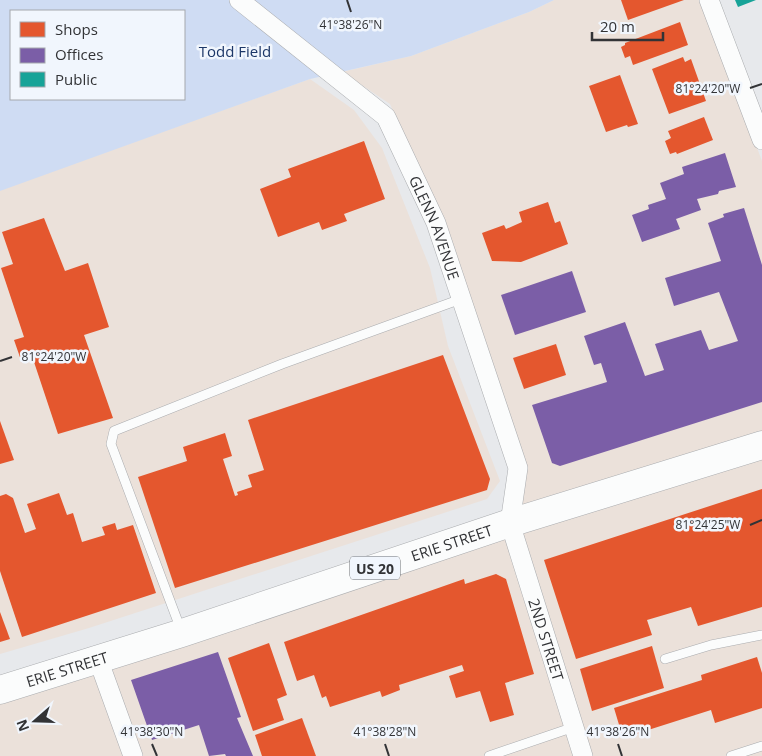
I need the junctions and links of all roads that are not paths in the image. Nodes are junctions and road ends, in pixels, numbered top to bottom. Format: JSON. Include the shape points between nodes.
{"nodes":[{"id":1,"x":239,"y":0,"type":"edge"},
{"id":2,"x":709,"y":0,"type":"edge"},
{"id":3,"x":762,"y":140,"type":"edge"},
{"id":4,"x":462,"y":299,"type":"junction"},
{"id":5,"x":762,"y":445,"type":"edge"},
{"id":6,"x":510,"y":522,"type":"junction"},
{"id":7,"x":182,"y":632,"type":"junction"},
{"id":8,"x":762,"y":635,"type":"edge"},
{"id":9,"x":98,"y":659,"type":"junction"},
{"id":10,"x":665,"y":659,"type":"dead end"},
{"id":11,"x":0,"y":690,"type":"edge"},
{"id":12,"x":574,"y":728,"type":"junction"},
{"id":13,"x":762,"y":746,"type":"edge"},
{"id":14,"x":133,"y":756,"type":"edge"},
{"id":15,"x":489,"y":756,"type":"edge"},
{"id":16,"x":583,"y":756,"type":"edge"},
{"id":17,"x":731,"y":756,"type":"edge"}],
"edges":[{"from":1,"to":4,"type":"street","name":"GLENN AVENUE","via":[[386,117],[436,223]]},
{"from":2,"to":3,"type":"street"},
{"from":4,"to":6,"type":"street","name":"GLENN AVENUE","via":[[518,468]]},
{"from":4,"to":7,"type":"lane","via":[[282,364],[114,431],[111,444]]},
{"from":5,"to":6,"type":"main road","name":"ERIE STREET","number":"US 20"},
{"from":6,"to":7,"type":"main road","name":"ERIE STREET","number":"US 20"},
{"from":6,"to":12,"type":"street","name":"2ND STREET"},
{"from":7,"to":9,"type":"main road","name":"ERIE STREET","number":"US 20"},
{"from":8,"to":10,"type":"lane","via":[[710,645]]},
{"from":9,"to":11,"type":"main road","name":"ERIE STREET","number":"US 20"},
{"from":9,"to":14,"type":"street"},
{"from":12,"to":15,"type":"lane"},
{"from":12,"to":16,"type":"street","name":"2ND STREET"},
{"from":13,"to":17,"type":"lane"}]}
